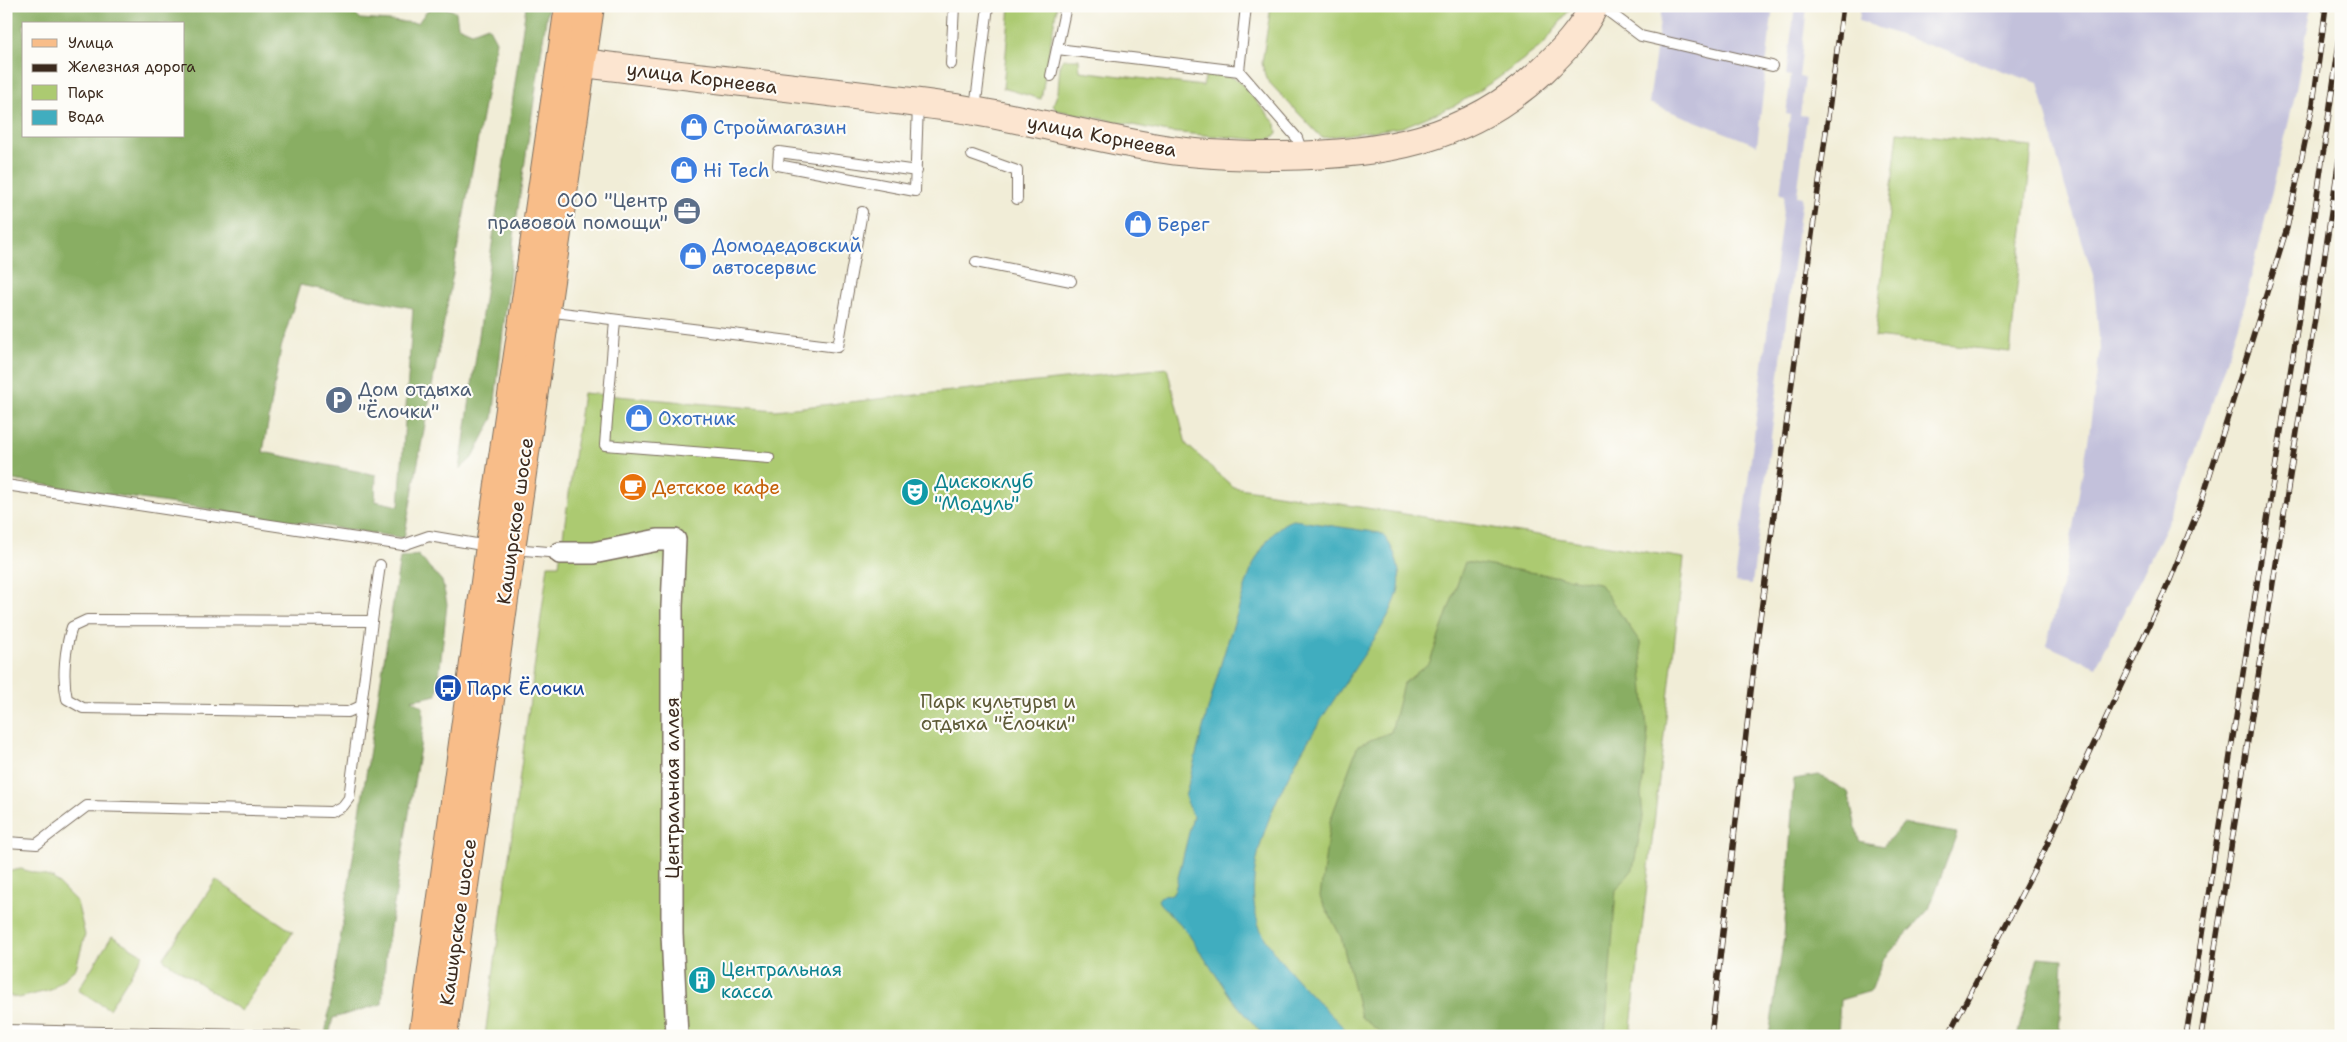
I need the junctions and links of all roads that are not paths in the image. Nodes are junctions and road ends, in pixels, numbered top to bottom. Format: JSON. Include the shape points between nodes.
{"nodes":[{"id":1,"x":569,"y":6,"type":"edge"},
{"id":2,"x":590,"y":6,"type":"edge"},
{"id":3,"x":954,"y":6,"type":"edge"},
{"id":4,"x":988,"y":6,"type":"edge"},
{"id":5,"x":1066,"y":6,"type":"edge"},
{"id":6,"x":1246,"y":6,"type":"edge"},
{"id":7,"x":1594,"y":6,"type":"edge"},
{"id":8,"x":1601,"y":6,"type":"edge"},
{"id":9,"x":1058,"y":49,"type":"junction"},
{"id":10,"x":572,"y":62,"type":"junction"},
{"id":11,"x":951,"y":64,"type":"dead end"},
{"id":12,"x":1772,"y":66,"type":"dead end"},
{"id":13,"x":1239,"y":71,"type":"junction"},
{"id":14,"x":1052,"y":76,"type":"dead end"},
{"id":15,"x":918,"y":103,"type":"junction"},
{"id":16,"x":975,"y":110,"type":"junction"},
{"id":17,"x":972,"y":155,"type":"dead end"},
{"id":18,"x":1303,"y":155,"type":"junction"},
{"id":19,"x":917,"y":171,"type":"junction"},
{"id":20,"x":1017,"y":199,"type":"dead end"},
{"id":21,"x":862,"y":212,"type":"dead end"},
{"id":22,"x":976,"y":262,"type":"dead end"},
{"id":23,"x":1071,"y":281,"type":"dead end"},
{"id":24,"x":545,"y":311,"type":"junction"},
{"id":25,"x":615,"y":320,"type":"junction"},
{"id":26,"x":769,"y":458,"type":"dead end"},
{"id":27,"x":6,"y":486,"type":"edge"},
{"id":28,"x":500,"y":547,"type":"junction"},
{"id":29,"x":560,"y":553,"type":"joint"},
{"id":30,"x":380,"y":565,"type":"dead end"},
{"id":31,"x":372,"y":620,"type":"junction"},
{"id":32,"x":361,"y":706,"type":"junction"},
{"id":33,"x":6,"y":842,"type":"edge"},
{"id":34,"x":6,"y":1030,"type":"edge"},
{"id":35,"x":297,"y":1036,"type":"edge"},
{"id":36,"x":423,"y":1036,"type":"edge"},
{"id":37,"x":442,"y":1036,"type":"edge"},
{"id":38,"x":677,"y":1036,"type":"edge"}],
"edges":[{"from":1,"to":10,"type":"main road","name":"Каширское шоссе"},
{"from":2,"to":10,"type":"main road","name":"Каширское шоссе"},
{"from":3,"to":11,"type":"lane"},
{"from":4,"to":16,"type":"lane"},
{"from":5,"to":9,"type":"lane"},
{"from":6,"to":13,"type":"lane"},
{"from":7,"to":18,"type":"street","name":"улица Корнеева","via":[[1563,51],[1522,89],[1485,113],[1445,131],[1394,147],[1359,153]]},
{"from":8,"to":12,"type":"lane","via":[[1641,36]]},
{"from":9,"to":13,"type":"lane"},
{"from":9,"to":14,"type":"lane"},
{"from":10,"to":15,"type":"street","name":"улица Корнеева"},
{"from":10,"to":24,"type":"main road","name":"Каширское шоссе"},
{"from":10,"to":28,"type":"main road","name":"Каширское шоссе"},
{"from":13,"to":18,"type":"lane","via":[[1297,138]]},
{"from":15,"to":16,"type":"street","name":"улица Корнеева"},
{"from":15,"to":19,"type":"lane"},
{"from":16,"to":18,"type":"street","name":"улица Корнеева","via":[[1165,150]]},
{"from":17,"to":20,"type":"lane","via":[[1017,171]]},
{"from":19,"to":19,"type":"lane","via":[[915,191],[778,164],[779,152]]},
{"from":21,"to":25,"type":"lane","via":[[838,347]]},
{"from":22,"to":23,"type":"lane"},
{"from":24,"to":25,"type":"lane"},
{"from":24,"to":28,"type":"main road","name":"Каширское шоссе"},
{"from":25,"to":26,"type":"lane","via":[[606,445]]},
{"from":27,"to":28,"type":"lane","via":[[403,545],[429,536]]},
{"from":28,"to":29,"type":"lane"},
{"from":28,"to":36,"type":"main road","name":"Каширское шоссе"},
{"from":28,"to":37,"type":"main road","name":"Каширское шоссе"},
{"from":29,"to":38,"type":"street","name":"Центральная аллея","via":[[593,553],[658,540],[675,540],[672,934]]},
{"from":30,"to":31,"type":"lane"},
{"from":31,"to":32,"type":"lane"},
{"from":31,"to":32,"type":"lane","via":[[87,620],[72,627],[68,640],[67,699],[83,708],[348,712]]},
{"from":32,"to":33,"type":"lane","via":[[349,798],[343,806],[330,812],[87,806],[37,844]]},
{"from":34,"to":35,"type":"lane"}]}
